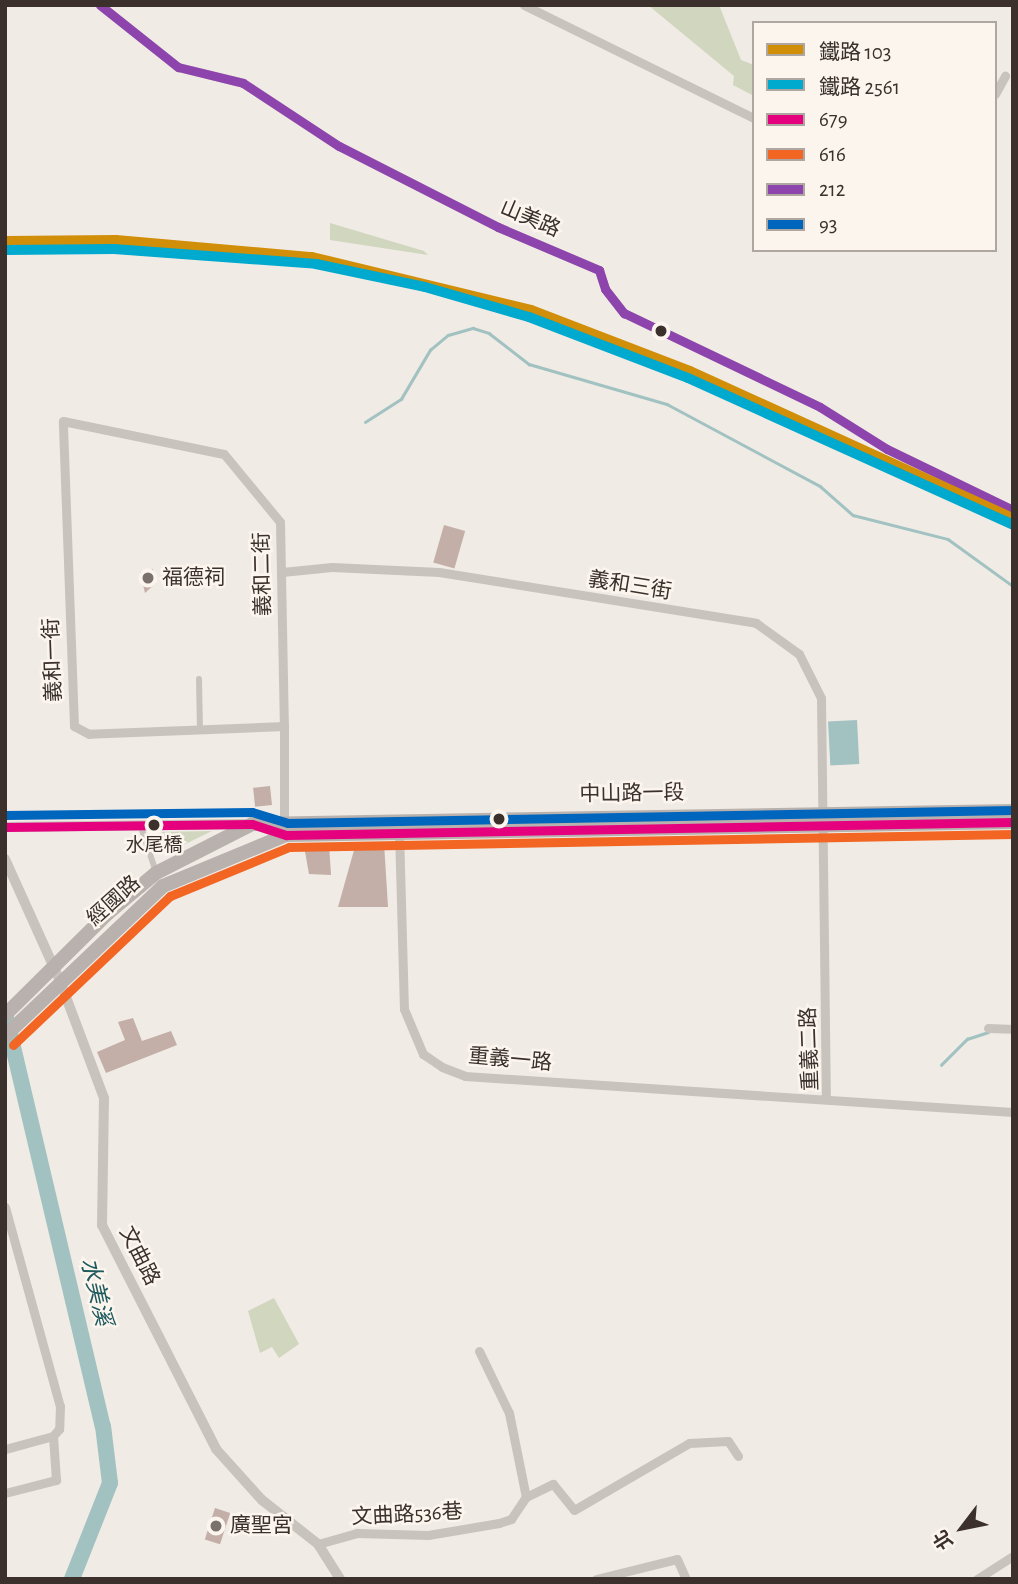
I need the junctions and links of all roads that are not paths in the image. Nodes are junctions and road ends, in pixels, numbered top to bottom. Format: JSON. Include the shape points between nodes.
{"nodes":[{"id":1,"x":100,"y":5,"type":"edge"},
{"id":2,"x":524,"y":5,"type":"edge"},
{"id":3,"x":1005,"y":76,"type":"dead end"},
{"id":4,"x":997,"y":90,"type":"edge"},
{"id":5,"x":752,"y":117,"type":"edge"},
{"id":6,"x":63,"y":421,"type":"joint"},
{"id":7,"x":1013,"y":510,"type":"edge"},
{"id":8,"x":282,"y":572,"type":"junction"},
{"id":9,"x":199,"y":679,"type":"dead end"},
{"id":10,"x":284,"y":726,"type":"junction"},
{"id":11,"x":200,"y":729,"type":"junction"},
{"id":12,"x":1013,"y":811,"type":"edge"},
{"id":13,"x":824,"y":819,"type":"junction"},
{"id":14,"x":1013,"y":822,"type":"edge"},
{"id":15,"x":253,"y":824,"type":"junction"},
{"id":16,"x":5,"y":827,"type":"edge"},
{"id":17,"x":141,"y":827,"type":"junction"},
{"id":18,"x":285,"y":827,"type":"junction"},
{"id":19,"x":400,"y":831,"type":"junction"},
{"id":20,"x":5,"y":859,"type":"edge"},
{"id":21,"x":156,"y":873,"type":"junction"},
{"id":22,"x":56,"y":975,"type":"junction"},
{"id":23,"x":5,"y":1015,"type":"edge"},
{"id":24,"x":988,"y":1028,"type":"dead end"},
{"id":25,"x":1013,"y":1029,"type":"edge"},
{"id":26,"x":5,"y":1036,"type":"edge"},
{"id":27,"x":826,"y":1100,"type":"junction"},
{"id":28,"x":1013,"y":1112,"type":"edge"},
{"id":29,"x":5,"y":1207,"type":"edge"},
{"id":30,"x":479,"y":1351,"type":"dead end"},
{"id":31,"x":53,"y":1436,"type":"junction"},
{"id":32,"x":5,"y":1449,"type":"edge"},
{"id":33,"x":738,"y":1456,"type":"dead end"},
{"id":34,"x":5,"y":1493,"type":"edge"},
{"id":35,"x":526,"y":1497,"type":"junction"},
{"id":36,"x":318,"y":1544,"type":"junction"},
{"id":37,"x":1013,"y":1556,"type":"edge"},
{"id":38,"x":340,"y":1579,"type":"edge"},
{"id":39,"x":596,"y":1579,"type":"edge"},
{"id":40,"x":686,"y":1579,"type":"edge"},
{"id":41,"x":977,"y":1579,"type":"edge"}],
"edges":[{"from":1,"to":7,"type":"street","name":"山美路","via":[[178,67],[243,83],[339,146],[498,227],[599,270],[605,289],[624,313],[820,407],[887,449]]},
{"from":2,"to":5,"type":"street"},
{"from":3,"to":4,"type":"street"},
{"from":6,"to":8,"type":"street","name":"義和二街","via":[[224,454],[280,522]]},
{"from":6,"to":11,"type":"street","name":"義和一街","via":[[74,726],[89,734]]},
{"from":8,"to":10,"type":"street","name":"義和二街"},
{"from":8,"to":13,"type":"street","name":"義和三街","via":[[332,567],[439,572],[756,624],[799,654],[821,698]]},
{"from":9,"to":11,"type":"street"},
{"from":10,"to":11,"type":"street","name":"義和一街"},
{"from":10,"to":18,"type":"street","name":"義和二街"},
{"from":12,"to":13,"type":"main road","name":"中山路一段"},
{"from":13,"to":14,"type":"main road","name":"中山路一段"},
{"from":13,"to":18,"type":"main road","name":"中山路一段"},
{"from":13,"to":19,"type":"main road","name":"中山路一段"},
{"from":13,"to":27,"type":"street","name":"重義二路"},
{"from":15,"to":17,"type":"street","name":"中山路一段"},
{"from":15,"to":18,"type":"main road","name":"中山路一段"},
{"from":15,"to":21,"type":"main road","name":"經國路"},
{"from":16,"to":17,"type":"street","name":"中山路一段"},
{"from":17,"to":21,"type":"street"},
{"from":18,"to":19,"type":"main road","name":"中山路一段"},
{"from":18,"to":22,"type":"main road","name":"經國路","via":[[163,886]]},
{"from":19,"to":27,"type":"street","name":"重義一路","via":[[404,1009],[423,1054],[442,1067],[466,1076]]},
{"from":20,"to":22,"type":"street","name":"文曲路"},
{"from":21,"to":22,"type":"main road","name":"經國路"},
{"from":22,"to":23,"type":"main road","name":"經國路"},
{"from":22,"to":26,"type":"main road","name":"經國路"},
{"from":22,"to":36,"type":"street","name":"文曲路","via":[[104,1098],[102,1225],[216,1449],[262,1500]]},
{"from":24,"to":25,"type":"street"},
{"from":27,"to":28,"type":"street","name":"重義二路"},
{"from":29,"to":31,"type":"street","via":[[52,1367],[60,1406],[60,1429]]},
{"from":30,"to":35,"type":"street","via":[[509,1413]]},
{"from":31,"to":32,"type":"street"},
{"from":31,"to":34,"type":"street","via":[[56,1480]]},
{"from":33,"to":35,"type":"street","via":[[728,1441],[689,1443],[574,1510],[553,1484]]},
{"from":35,"to":36,"type":"street","name":"文曲路536巷","via":[[511,1519],[499,1523],[428,1535],[357,1533]]},
{"from":36,"to":38,"type":"street","name":"文曲路"},
{"from":37,"to":41,"type":"street"},
{"from":39,"to":40,"type":"street","via":[[677,1559]]}]}
